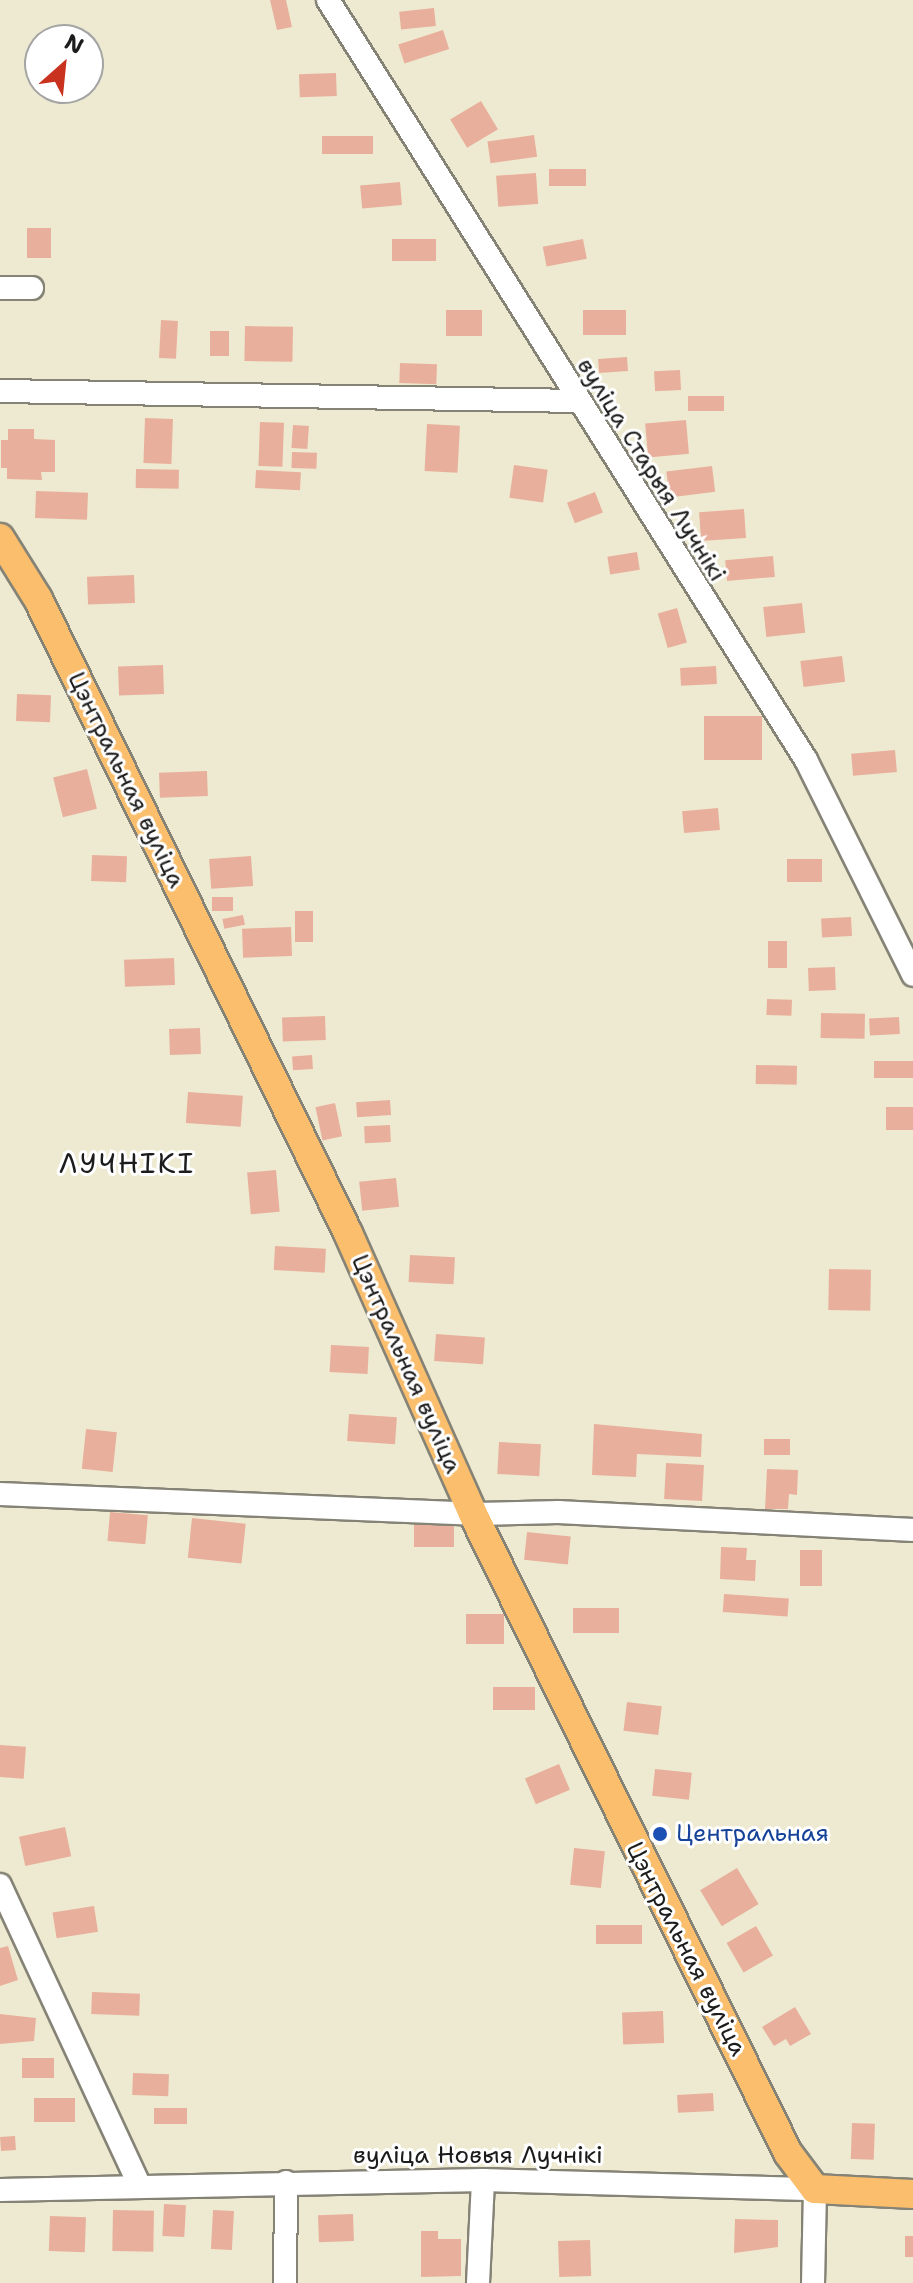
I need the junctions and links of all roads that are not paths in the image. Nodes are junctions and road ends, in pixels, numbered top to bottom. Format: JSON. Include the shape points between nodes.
{"nodes":[{"id":1,"x":328,"y":0,"type":"edge"},
{"id":2,"x":0,"y":288,"type":"edge"},
{"id":3,"x":32,"y":288,"type":"dead end"},
{"id":4,"x":0,"y":391,"type":"edge"},
{"id":5,"x":577,"y":401,"type":"junction"},
{"id":6,"x":0,"y":538,"type":"edge"},
{"id":7,"x":913,"y":975,"type":"edge"},
{"id":8,"x":0,"y":1494,"type":"edge"},
{"id":9,"x":473,"y":1514,"type":"junction"},
{"id":10,"x":913,"y":1530,"type":"edge"},
{"id":11,"x":0,"y":1885,"type":"edge"},
{"id":12,"x":483,"y":2180,"type":"junction"},
{"id":13,"x":286,"y":2182,"type":"junction"},
{"id":14,"x":139,"y":2185,"type":"junction"},
{"id":15,"x":815,"y":2189,"type":"junction"},
{"id":16,"x":0,"y":2190,"type":"edge"},
{"id":17,"x":913,"y":2194,"type":"edge"},
{"id":18,"x":285,"y":2283,"type":"edge"},
{"id":19,"x":478,"y":2283,"type":"edge"},
{"id":20,"x":813,"y":2283,"type":"edge"}],
"edges":[{"from":1,"to":5,"type":"street","name":"вуліца Старыя Лучнікі"},
{"from":2,"to":3,"type":"street"},
{"from":4,"to":5,"type":"street"},
{"from":5,"to":7,"type":"street","name":"вуліца Старыя Лучнікі","via":[[806,760]]},
{"from":6,"to":9,"type":"main road","name":"Цэнтральная вуліца","via":[[38,599],[348,1233]]},
{"from":8,"to":9,"type":"street"},
{"from":9,"to":10,"type":"street","via":[[559,1512]]},
{"from":9,"to":15,"type":"main road","name":"Цэнтральная вуліца","via":[[788,2153]]},
{"from":11,"to":14,"type":"street"},
{"from":12,"to":13,"type":"street","name":"вуліца Новыя Лучнікі"},
{"from":12,"to":15,"type":"street","name":"вуліца Новыя Лучнікі"},
{"from":12,"to":19,"type":"street"},
{"from":13,"to":14,"type":"street","name":"вуліца Новыя Лучнікі"},
{"from":13,"to":18,"type":"street"},
{"from":14,"to":16,"type":"street","name":"вуліца Новыя Лучнікі"},
{"from":15,"to":17,"type":"main road"},
{"from":15,"to":20,"type":"street"}]}
